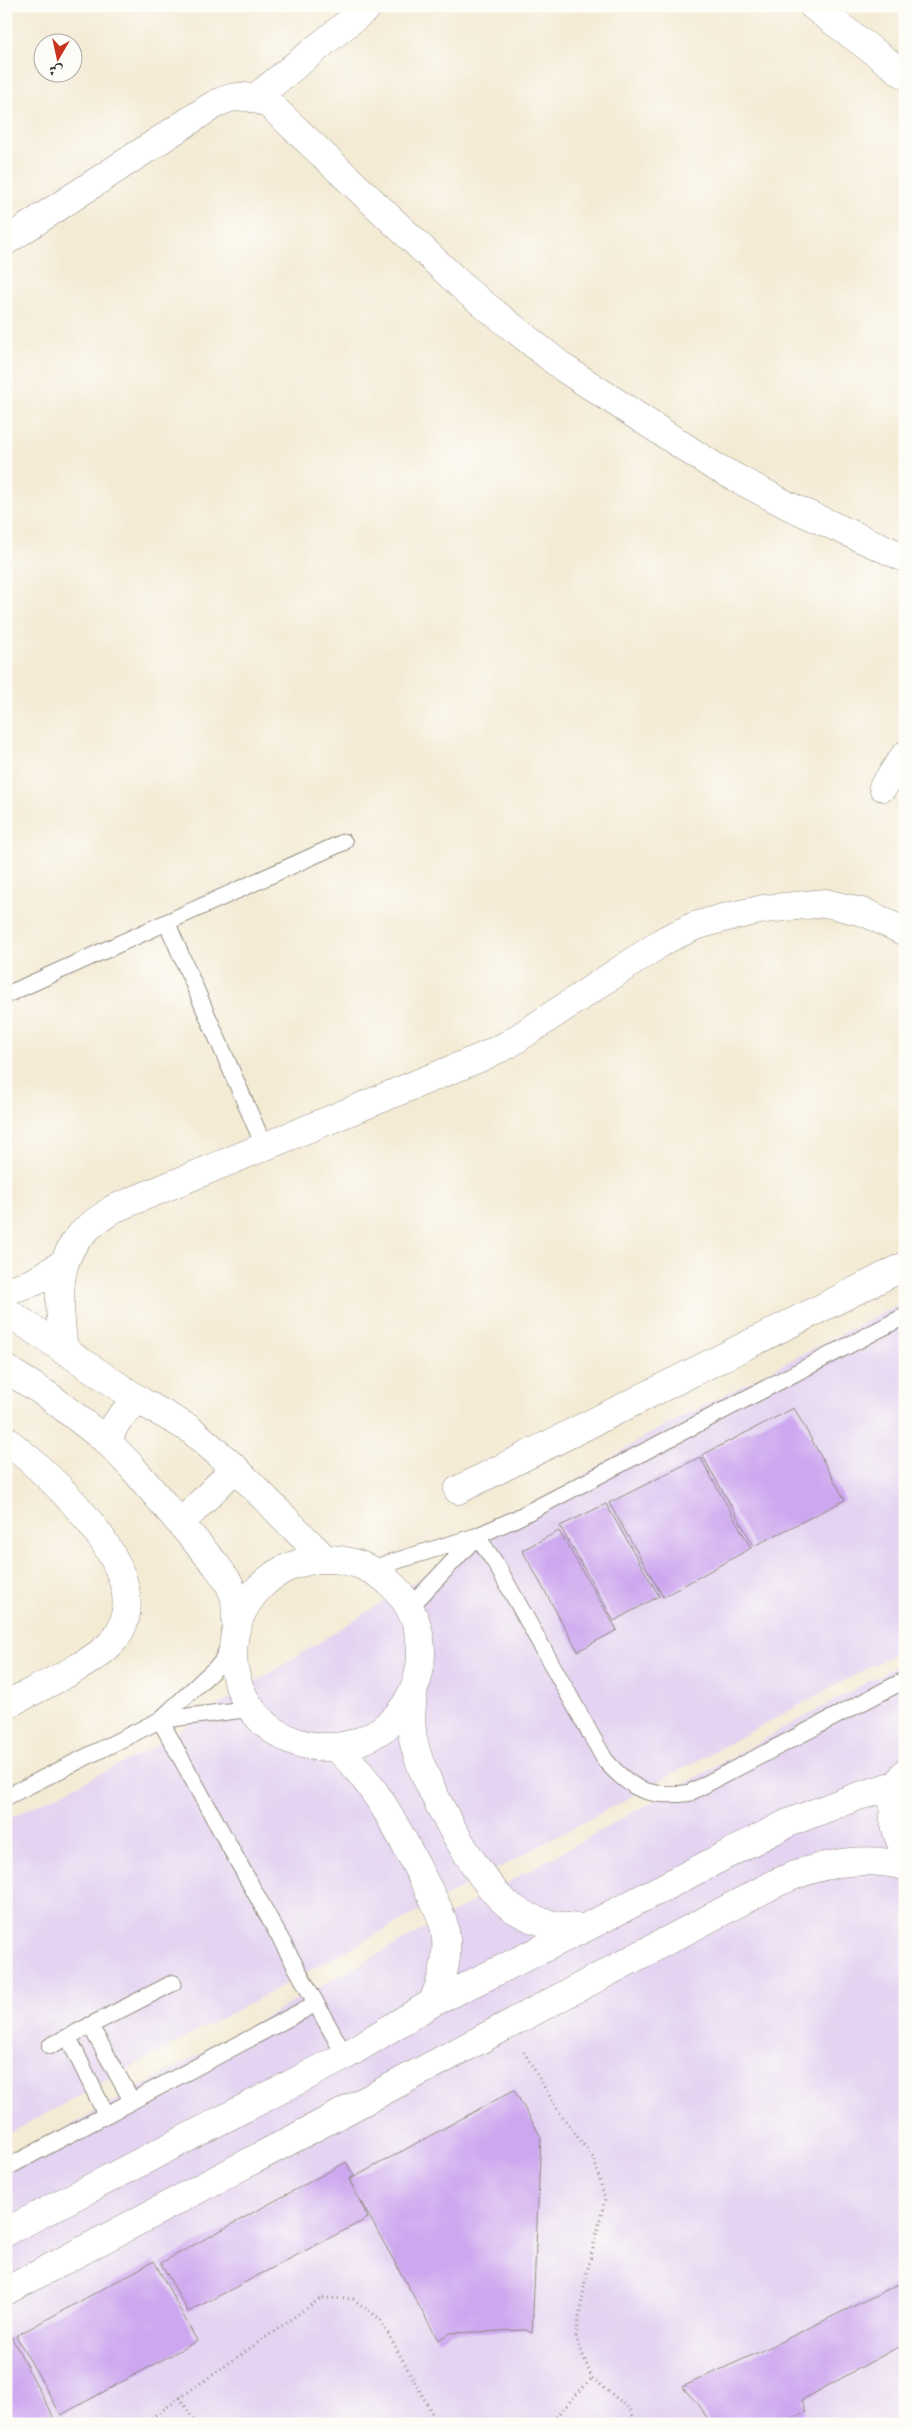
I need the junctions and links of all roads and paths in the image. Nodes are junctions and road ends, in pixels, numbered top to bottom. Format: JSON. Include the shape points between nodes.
{"nodes":[{"id":1,"x":369,"y":6,"type":"edge"},
{"id":2,"x":812,"y":6,"type":"edge"},
{"id":3,"x":905,"y":75,"type":"edge"},
{"id":4,"x":255,"y":98,"type":"junction"},
{"id":5,"x":6,"y":241,"type":"edge"},
{"id":6,"x":905,"y":558,"type":"edge"},
{"id":7,"x":905,"y":755,"type":"edge"},
{"id":8,"x":883,"y":787,"type":"dead end"},
{"id":9,"x":344,"y":842,"type":"dead end"},
{"id":10,"x":167,"y":923,"type":"junction"},
{"id":11,"x":905,"y":932,"type":"edge"},
{"id":12,"x":6,"y":995,"type":"edge"},
{"id":13,"x":265,"y":1148,"type":"junction"},
{"id":14,"x":65,"y":1262,"type":"junction"},
{"id":15,"x":905,"y":1266,"type":"edge"},
{"id":16,"x":6,"y":1291,"type":"edge"},
{"id":17,"x":6,"y":1311,"type":"edge"},
{"id":18,"x":905,"y":1316,"type":"edge"},
{"id":19,"x":64,"y":1351,"type":"junction"},
{"id":20,"x":6,"y":1369,"type":"edge"},
{"id":21,"x":142,"y":1402,"type":"junction"},
{"id":22,"x":6,"y":1440,"type":"edge"},
{"id":23,"x":108,"y":1442,"type":"junction"},
{"id":24,"x":235,"y":1468,"type":"junction"},
{"id":25,"x":458,"y":1490,"type":"dead end"},
{"id":26,"x":181,"y":1523,"type":"junction"},
{"id":27,"x":477,"y":1536,"type":"junction"},
{"id":28,"x":324,"y":1558,"type":"junction"},
{"id":29,"x":370,"y":1568,"type":"junction"},
{"id":30,"x":410,"y":1607,"type":"junction"},
{"id":31,"x":234,"y":1631,"type":"junction"},
{"id":32,"x":905,"y":1680,"type":"edge"},
{"id":33,"x":413,"y":1694,"type":"junction"},
{"id":34,"x":6,"y":1704,"type":"edge"},
{"id":35,"x":253,"y":1712,"type":"junction"},
{"id":36,"x":160,"y":1720,"type":"junction"},
{"id":37,"x":336,"y":1747,"type":"junction"},
{"id":38,"x":901,"y":1779,"type":"edge"},
{"id":39,"x":6,"y":1796,"type":"edge"},
{"id":40,"x":905,"y":1851,"type":"edge"},
{"id":41,"x":905,"y":1866,"type":"edge"},
{"id":42,"x":586,"y":1928,"type":"junction"},
{"id":43,"x":172,"y":1983,"type":"dead end"},
{"id":44,"x":432,"y":2003,"type":"junction"},
{"id":45,"x":315,"y":2004,"type":"junction"},
{"id":46,"x":90,"y":2025,"type":"junction"},
{"id":47,"x":508,"y":2026,"type":"junction"},
{"id":48,"x":68,"y":2037,"type":"junction"},
{"id":49,"x":50,"y":2046,"type":"dead end"},
{"id":50,"x":345,"y":2056,"type":"junction"},
{"id":51,"x":132,"y":2102,"type":"junction"},
{"id":52,"x":106,"y":2115,"type":"junction"},
{"id":53,"x":6,"y":2168,"type":"edge"},
{"id":54,"x":6,"y":2232,"type":"edge"},
{"id":55,"x":6,"y":2291,"type":"edge"},
{"id":56,"x":592,"y":2378,"type":"junction"},
{"id":57,"x":180,"y":2397,"type":"junction"},
{"id":58,"x":143,"y":2424,"type":"edge"},
{"id":59,"x":196,"y":2424,"type":"edge"},
{"id":60,"x":438,"y":2424,"type":"edge"},
{"id":61,"x":549,"y":2424,"type":"edge"},
{"id":62,"x":636,"y":2424,"type":"edge"}],
"edges":[{"from":1,"to":4,"type":"street"},
{"from":2,"to":3,"type":"street"},
{"from":4,"to":5,"type":"street","via":[[233,96],[212,106]]},
{"from":4,"to":6,"type":"street","via":[[269,104],[467,291],[565,369],[712,466],[790,506]]},
{"from":7,"to":8,"type":"street"},
{"from":9,"to":10,"type":"lane"},
{"from":10,"to":12,"type":"lane"},
{"from":10,"to":13,"type":"lane"},
{"from":11,"to":13,"type":"street","via":[[866,912],[826,903],[764,909],[695,926],[637,957],[509,1044]]},
{"from":13,"to":14,"type":"street","via":[[113,1209],[92,1223],[77,1239]]},
{"from":14,"to":16,"type":"street","via":[[34,1282]]},
{"from":14,"to":19,"type":"street","via":[[60,1290]]},
{"from":15,"to":25,"type":"street"},
{"from":17,"to":19,"type":"street"},
{"from":18,"to":27,"type":"lane"},
{"from":19,"to":21,"type":"street"},
{"from":20,"to":23,"type":"street"},
{"from":21,"to":23,"type":"street","via":[[130,1406],[115,1422]]},
{"from":21,"to":24,"type":"street","via":[[190,1429]]},
{"from":22,"to":34,"type":"street","via":[[61,1489],[92,1524],[117,1565],[128,1595],[123,1626],[103,1652]]},
{"from":23,"to":26,"type":"street"},
{"from":24,"to":26,"type":"street"},
{"from":24,"to":28,"type":"street"},
{"from":26,"to":31,"type":"street","via":[[229,1583],[234,1598]]},
{"from":27,"to":29,"type":"lane"},
{"from":27,"to":30,"type":"lane"},
{"from":27,"to":32,"type":"lane","via":[[496,1564],[605,1760],[620,1778],[650,1793],[689,1793]]},
{"from":28,"to":29,"type":"street","via":[[348,1560]]},
{"from":28,"to":31,"type":"street","via":[[295,1563],[270,1576],[250,1597]]},
{"from":29,"to":30,"type":"street","via":[[390,1582]]},
{"from":30,"to":33,"type":"street","via":[[420,1634],[421,1656]]},
{"from":31,"to":35,"type":"street","via":[[234,1673],[239,1690]]},
{"from":31,"to":36,"type":"lane","via":[[221,1663]]},
{"from":33,"to":37,"type":"street","via":[[381,1731],[360,1742]]},
{"from":33,"to":42,"type":"street","via":[[413,1741],[419,1764],[478,1872],[501,1898],[524,1915],[564,1928]]},
{"from":35,"to":36,"type":"lane","via":[[240,1710]]},
{"from":35,"to":37,"type":"street","via":[[269,1729],[290,1740],[312,1747]]},
{"from":36,"to":39,"type":"lane"},
{"from":36,"to":45,"type":"lane"},
{"from":37,"to":44,"type":"street","via":[[389,1812],[442,1919],[446,1962]]},
{"from":38,"to":40,"type":"street","via":[[892,1808],[896,1833]]},
{"from":38,"to":42,"type":"street","via":[[788,1823]]},
{"from":41,"to":47,"type":"street","via":[[870,1860],[844,1861],[799,1872]]},
{"from":42,"to":44,"type":"street"},
{"from":43,"to":46,"type":"lane"},
{"from":44,"to":50,"type":"street"},
{"from":45,"to":50,"type":"lane"},
{"from":45,"to":51,"type":"lane"},
{"from":46,"to":48,"type":"lane"},
{"from":46,"to":51,"type":"lane"},
{"from":47,"to":55,"type":"street"},
{"from":47,"to":56,"type":"path","via":[[557,2109],[594,2159],[605,2199],[585,2282],[576,2338]]},
{"from":48,"to":49,"type":"lane"},
{"from":48,"to":52,"type":"lane"},
{"from":50,"to":54,"type":"street"},
{"from":51,"to":52,"type":"lane"},
{"from":52,"to":53,"type":"lane"},
{"from":56,"to":61,"type":"path"},
{"from":56,"to":62,"type":"path","via":[[630,2409]]},
{"from":57,"to":58,"type":"path"},
{"from":57,"to":59,"type":"path"},
{"from":57,"to":60,"type":"path","via":[[321,2298],[353,2299],[380,2319]]}]}
